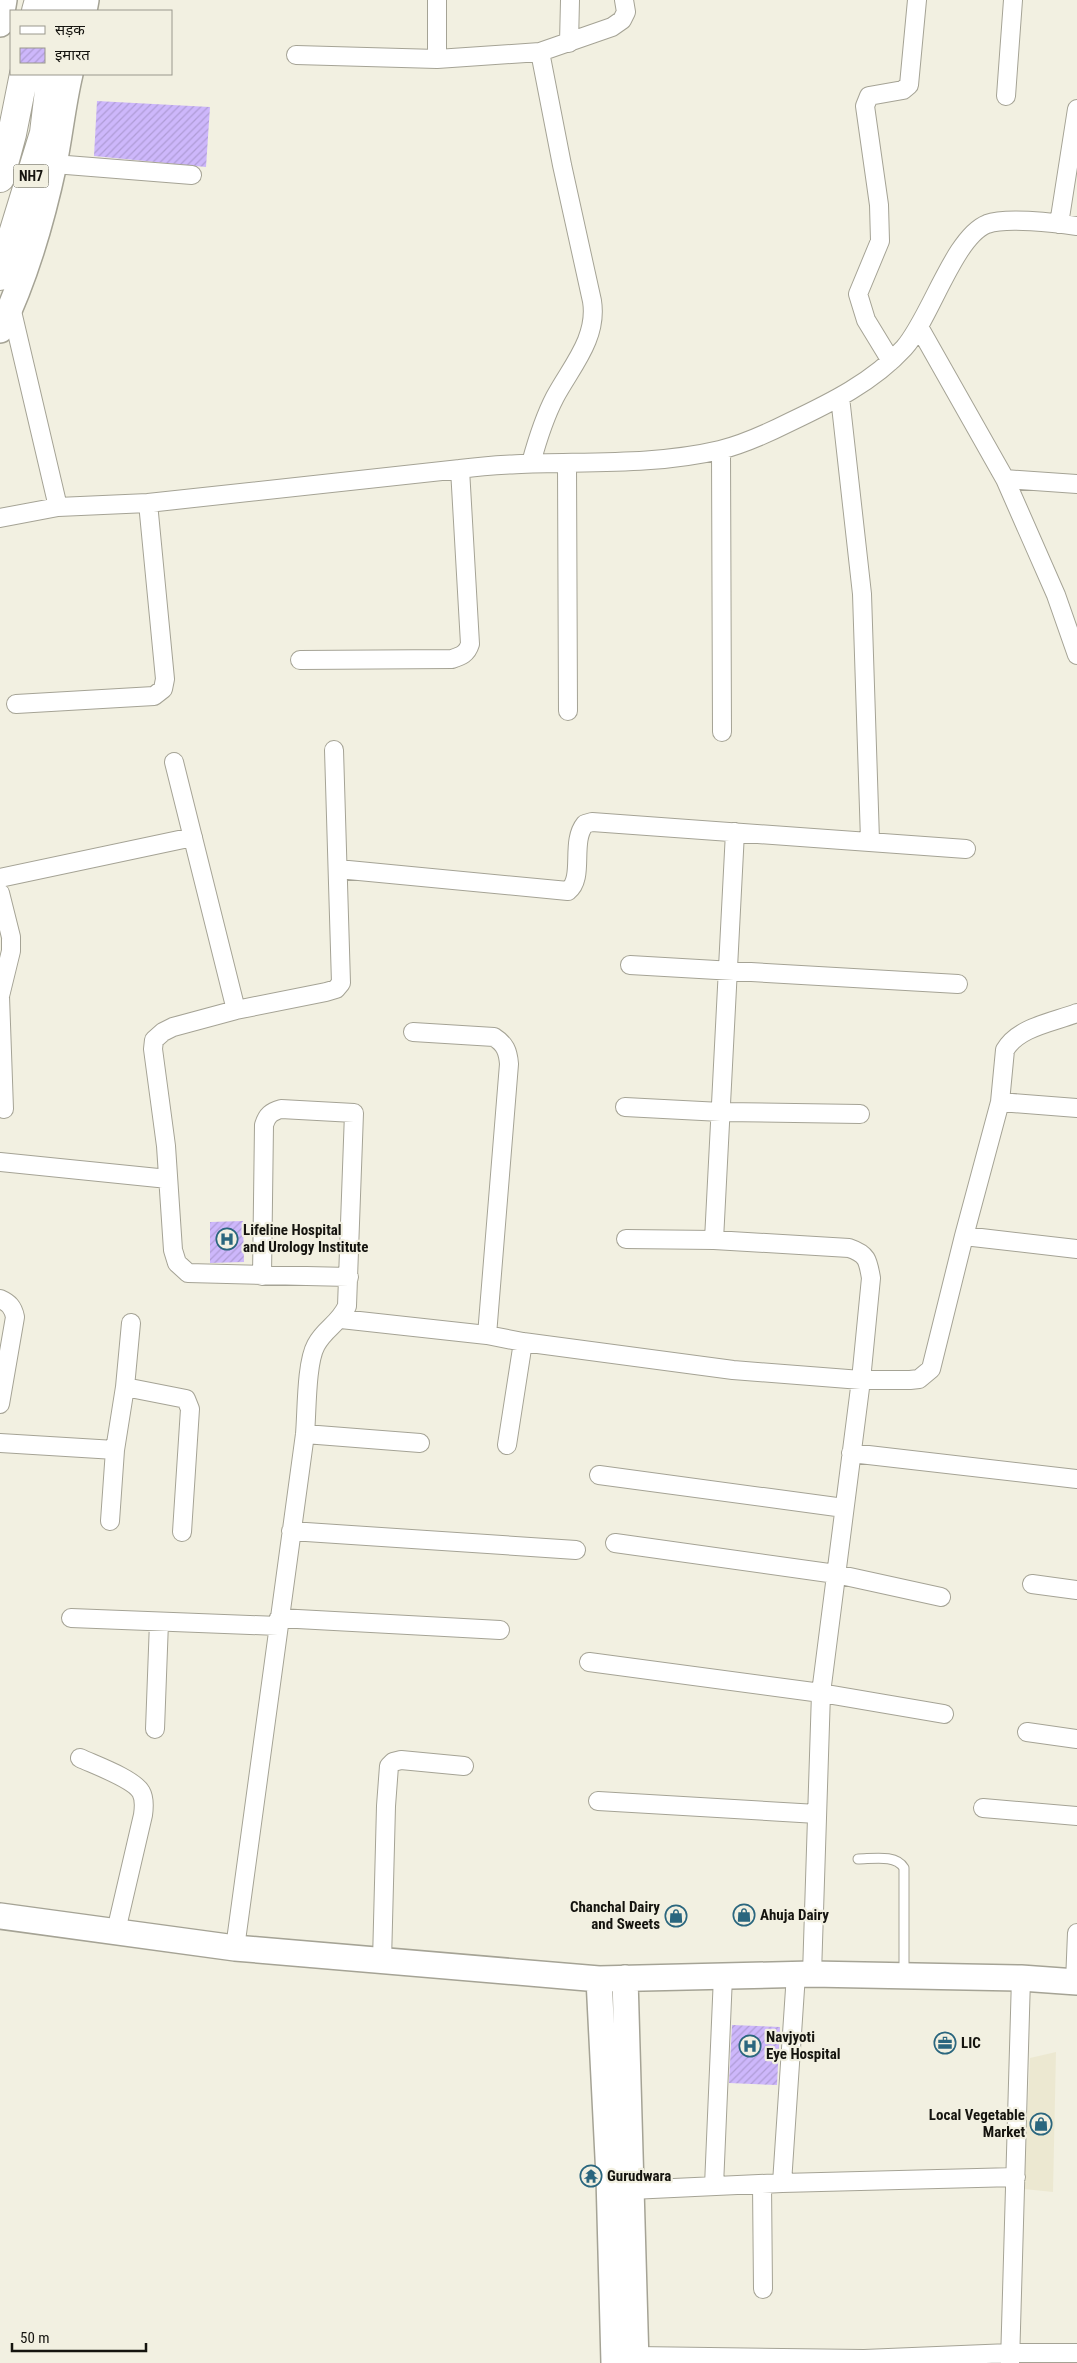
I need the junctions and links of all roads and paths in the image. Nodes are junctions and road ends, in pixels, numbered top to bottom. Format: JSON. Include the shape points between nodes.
{"nodes":[{"id":1,"x":4,"y":0,"type":"edge"},
{"id":2,"x":437,"y":0,"type":"edge"},
{"id":3,"x":570,"y":0,"type":"edge"},
{"id":4,"x":624,"y":0,"type":"edge"},
{"id":5,"x":917,"y":0,"type":"edge"},
{"id":6,"x":1012,"y":0,"type":"edge"},
{"id":7,"x":0,"y":24,"type":"edge"},
{"id":8,"x":569,"y":43,"type":"junction"},
{"id":9,"x":540,"y":52,"type":"junction"},
{"id":10,"x":296,"y":55,"type":"dead end"},
{"id":11,"x":437,"y":59,"type":"junction"},
{"id":12,"x":24,"y":75,"type":"edge"},
{"id":13,"x":52,"y":75,"type":"edge"},
{"id":14,"x":70,"y":75,"type":"edge"},
{"id":15,"x":1006,"y":96,"type":"dead end"},
{"id":16,"x":1077,"y":109,"type":"edge"},
{"id":17,"x":54,"y":164,"type":"junction"},
{"id":18,"x":192,"y":175,"type":"dead end"},
{"id":19,"x":0,"y":178,"type":"edge"},
{"id":20,"x":1059,"y":224,"type":"junction"},
{"id":21,"x":1077,"y":226,"type":"edge"},
{"id":22,"x":0,"y":276,"type":"edge"},
{"id":23,"x":11,"y":307,"type":"junction"},
{"id":24,"x":919,"y":327,"type":"junction"},
{"id":25,"x":0,"y":330,"type":"edge"},
{"id":26,"x":891,"y":361,"type":"junction"},
{"id":27,"x":840,"y":397,"type":"junction"},
{"id":28,"x":720,"y":450,"type":"junction"},
{"id":29,"x":531,"y":463,"type":"junction"},
{"id":30,"x":567,"y":464,"type":"junction"},
{"id":31,"x":460,"y":469,"type":"junction"},
{"id":32,"x":1005,"y":479,"type":"junction"},
{"id":33,"x":1077,"y":484,"type":"edge"},
{"id":34,"x":148,"y":503,"type":"junction"},
{"id":35,"x":58,"y":507,"type":"junction"},
{"id":36,"x":0,"y":518,"type":"edge"},
{"id":37,"x":1077,"y":655,"type":"edge"},
{"id":38,"x":300,"y":660,"type":"dead end"},
{"id":39,"x":16,"y":704,"type":"dead end"},
{"id":40,"x":568,"y":711,"type":"dead end"},
{"id":41,"x":722,"y":732,"type":"dead end"},
{"id":42,"x":334,"y":750,"type":"dead end"},
{"id":43,"x":174,"y":762,"type":"dead end"},
{"id":44,"x":735,"y":832,"type":"junction"},
{"id":45,"x":193,"y":837,"type":"junction"},
{"id":46,"x":870,"y":840,"type":"junction"},
{"id":47,"x":966,"y":848,"type":"dead end"},
{"id":48,"x":338,"y":869,"type":"junction"},
{"id":49,"x":0,"y":878,"type":"edge"},
{"id":50,"x":0,"y":893,"type":"edge"},
{"id":51,"x":630,"y":965,"type":"dead end"},
{"id":52,"x":729,"y":971,"type":"junction"},
{"id":53,"x":958,"y":984,"type":"dead end"},
{"id":54,"x":236,"y":1010,"type":"junction"},
{"id":55,"x":1077,"y":1013,"type":"edge"},
{"id":56,"x":413,"y":1032,"type":"dead end"},
{"id":57,"x":1000,"y":1102,"type":"junction"},
{"id":58,"x":625,"y":1107,"type":"dead end"},
{"id":59,"x":1077,"y":1108,"type":"edge"},
{"id":60,"x":4,"y":1109,"type":"dead end"},
{"id":61,"x":721,"y":1112,"type":"junction"},
{"id":62,"x":860,"y":1114,"type":"dead end"},
{"id":63,"x":0,"y":1162,"type":"edge"},
{"id":64,"x":168,"y":1179,"type":"junction"},
{"id":65,"x":964,"y":1236,"type":"junction"},
{"id":66,"x":626,"y":1239,"type":"dead end"},
{"id":67,"x":714,"y":1240,"type":"junction"},
{"id":68,"x":1077,"y":1249,"type":"edge"},
{"id":69,"x":262,"y":1276,"type":"junction"},
{"id":70,"x":349,"y":1277,"type":"junction"},
{"id":71,"x":0,"y":1300,"type":"edge"},
{"id":72,"x":341,"y":1319,"type":"junction"},
{"id":73,"x":131,"y":1323,"type":"dead end"},
{"id":74,"x":487,"y":1335,"type":"junction"},
{"id":75,"x":523,"y":1342,"type":"junction"},
{"id":76,"x":861,"y":1380,"type":"junction"},
{"id":77,"x":125,"y":1387,"type":"junction"},
{"id":78,"x":0,"y":1404,"type":"edge"},
{"id":79,"x":305,"y":1434,"type":"junction"},
{"id":80,"x":0,"y":1443,"type":"edge"},
{"id":81,"x":420,"y":1443,"type":"dead end"},
{"id":82,"x":507,"y":1445,"type":"dead end"},
{"id":83,"x":115,"y":1450,"type":"junction"},
{"id":84,"x":851,"y":1453,"type":"junction"},
{"id":85,"x":599,"y":1475,"type":"dead end"},
{"id":86,"x":1077,"y":1479,"type":"edge"},
{"id":87,"x":844,"y":1508,"type":"junction"},
{"id":88,"x":110,"y":1521,"type":"dead end"},
{"id":89,"x":291,"y":1531,"type":"junction"},
{"id":90,"x":182,"y":1532,"type":"dead end"},
{"id":91,"x":615,"y":1543,"type":"dead end"},
{"id":92,"x":576,"y":1550,"type":"dead end"},
{"id":93,"x":836,"y":1574,"type":"junction"},
{"id":94,"x":1032,"y":1584,"type":"dead end"},
{"id":95,"x":1077,"y":1590,"type":"edge"},
{"id":96,"x":941,"y":1597,"type":"dead end"},
{"id":97,"x":70,"y":1618,"type":"dead end"},
{"id":98,"x":159,"y":1622,"type":"junction"},
{"id":99,"x":278,"y":1622,"type":"junction"},
{"id":100,"x":500,"y":1630,"type":"dead end"},
{"id":101,"x":589,"y":1662,"type":"dead end"},
{"id":102,"x":821,"y":1692,"type":"junction"},
{"id":103,"x":944,"y":1714,"type":"dead end"},
{"id":104,"x":155,"y":1729,"type":"dead end"},
{"id":105,"x":1027,"y":1732,"type":"dead end"},
{"id":106,"x":1077,"y":1739,"type":"edge"},
{"id":107,"x":80,"y":1758,"type":"dead end"},
{"id":108,"x":464,"y":1766,"type":"dead end"},
{"id":109,"x":598,"y":1801,"type":"dead end"},
{"id":110,"x":984,"y":1808,"type":"dead end"},
{"id":111,"x":817,"y":1814,"type":"junction"},
{"id":112,"x":1077,"y":1816,"type":"edge"},
{"id":113,"x":858,"y":1859,"type":"dead end"},
{"id":114,"x":0,"y":1916,"type":"edge"},
{"id":115,"x":116,"y":1931,"type":"junction"},
{"id":116,"x":1077,"y":1933,"type":"edge"},
{"id":117,"x":235,"y":1948,"type":"junction"},
{"id":118,"x":382,"y":1962,"type":"junction"},
{"id":119,"x":804,"y":1974,"type":"junction"},
{"id":120,"x":904,"y":1975,"type":"junction"},
{"id":121,"x":723,"y":1976,"type":"junction"},
{"id":122,"x":626,"y":1978,"type":"junction"},
{"id":123,"x":1021,"y":1978,"type":"junction"},
{"id":124,"x":600,"y":1979,"type":"junction"},
{"id":125,"x":1076,"y":1982,"type":"edge"},
{"id":126,"x":1016,"y":2177,"type":"junction"},
{"id":127,"x":782,"y":2183,"type":"junction"},
{"id":128,"x":762,"y":2184,"type":"junction"},
{"id":129,"x":714,"y":2186,"type":"junction"},
{"id":130,"x":631,"y":2190,"type":"junction"},
{"id":131,"x":763,"y":2288,"type":"dead end"},
{"id":132,"x":1077,"y":2353,"type":"edge"},
{"id":133,"x":1010,"y":2358,"type":"edge"},
{"id":134,"x":629,"y":2361,"type":"edge"},
{"id":135,"x":864,"y":2361,"type":"edge"}],
"edges":[{"from":1,"to":7,"type":"main road"},
{"from":2,"to":11,"type":"street"},
{"from":3,"to":8,"type":"street"},
{"from":4,"to":8,"type":"street","via":[[626,12],[618,24]]},
{"from":5,"to":26,"type":"street","via":[[909,85],[903,90],[869,96],[865,106],[879,205],[880,241],[858,294],[866,320]]},
{"from":6,"to":15,"type":"street"},
{"from":8,"to":9,"type":"street"},
{"from":9,"to":11,"type":"street"},
{"from":9,"to":29,"type":"street","via":[[594,320],[582,353],[546,416]]},
{"from":10,"to":11,"type":"street"},
{"from":12,"to":19,"type":"highway","number":"NH7"},
{"from":13,"to":22,"type":"highway","number":"NH7","via":[[44,133]]},
{"from":14,"to":17,"type":"main road"},
{"from":16,"to":20,"type":"street"},
{"from":17,"to":18,"type":"street"},
{"from":17,"to":23,"type":"main road","via":[[41,216]]},
{"from":20,"to":21,"type":"street"},
{"from":20,"to":24,"type":"street","via":[[999,221],[973,233],[959,252]]},
{"from":23,"to":25,"type":"main road"},
{"from":23,"to":35,"type":"street"},
{"from":24,"to":26,"type":"street"},
{"from":24,"to":32,"type":"street"},
{"from":26,"to":27,"type":"street"},
{"from":27,"to":28,"type":"street","via":[[755,438]]},
{"from":27,"to":46,"type":"street","via":[[862,594]]},
{"from":28,"to":30,"type":"street","via":[[684,457]]},
{"from":28,"to":41,"type":"street"},
{"from":29,"to":30,"type":"street"},
{"from":29,"to":31,"type":"street"},
{"from":30,"to":40,"type":"street"},
{"from":31,"to":34,"type":"street"},
{"from":31,"to":38,"type":"street","via":[[468,650],[452,659]]},
{"from":32,"to":33,"type":"street"},
{"from":32,"to":37,"type":"street","via":[[1056,596]]},
{"from":34,"to":35,"type":"street"},
{"from":34,"to":39,"type":"street","via":[[166,679],[163,689],[154,696]]},
{"from":35,"to":36,"type":"street"},
{"from":42,"to":48,"type":"street"},
{"from":43,"to":45,"type":"street"},
{"from":44,"to":46,"type":"street"},
{"from":44,"to":48,"type":"street","via":[[585,824],[578,836],[575,882],[568,891]]},
{"from":44,"to":52,"type":"street"},
{"from":45,"to":49,"type":"street"},
{"from":45,"to":54,"type":"street"},
{"from":46,"to":47,"type":"street"},
{"from":48,"to":54,"type":"street","via":[[341,983],[336,989],[326,992]]},
{"from":50,"to":60,"type":"street","via":[[11,937],[11,951],[0,996]]},
{"from":51,"to":52,"type":"street"},
{"from":52,"to":53,"type":"street"},
{"from":52,"to":61,"type":"street"},
{"from":54,"to":64,"type":"street","via":[[174,1027],[154,1040]]},
{"from":55,"to":57,"type":"street","via":[[1026,1032],[1009,1043],[1005,1050]]},
{"from":56,"to":74,"type":"street","via":[[494,1037],[503,1043],[508,1054]]},
{"from":57,"to":59,"type":"street"},
{"from":57,"to":65,"type":"street"},
{"from":58,"to":61,"type":"street"},
{"from":61,"to":62,"type":"street"},
{"from":61,"to":67,"type":"street"},
{"from":63,"to":64,"type":"street"},
{"from":64,"to":69,"type":"street","via":[[173,1250],[182,1269],[188,1273]]},
{"from":65,"to":68,"type":"street"},
{"from":65,"to":76,"type":"street","via":[[931,1369],[919,1379]]},
{"from":66,"to":67,"type":"street"},
{"from":67,"to":76,"type":"street","via":[[849,1248],[862,1252],[868,1262],[870,1278]]},
{"from":69,"to":70,"type":"street"},
{"from":69,"to":70,"type":"street","via":[[264,1125],[266,1117],[280,1109],[354,1113]]},
{"from":70,"to":72,"type":"street","via":[[347,1306]]},
{"from":71,"to":78,"type":"street","via":[[9,1304],[15,1317]]},
{"from":72,"to":74,"type":"street"},
{"from":72,"to":79,"type":"street","via":[[326,1331],[311,1356]]},
{"from":73,"to":77,"type":"street"},
{"from":74,"to":75,"type":"street"},
{"from":75,"to":76,"type":"street","via":[[733,1370]]},
{"from":75,"to":82,"type":"street"},
{"from":76,"to":84,"type":"street"},
{"from":77,"to":83,"type":"street"},
{"from":77,"to":90,"type":"street","via":[[180,1396],[189,1403]]},
{"from":79,"to":81,"type":"street"},
{"from":79,"to":89,"type":"street"},
{"from":80,"to":83,"type":"street"},
{"from":83,"to":88,"type":"street"},
{"from":84,"to":86,"type":"street"},
{"from":84,"to":87,"type":"street"},
{"from":85,"to":87,"type":"street"},
{"from":87,"to":93,"type":"street"},
{"from":89,"to":92,"type":"street"},
{"from":89,"to":99,"type":"street"},
{"from":91,"to":93,"type":"street"},
{"from":93,"to":96,"type":"street"},
{"from":93,"to":102,"type":"street"},
{"from":94,"to":95,"type":"street"},
{"from":97,"to":98,"type":"street"},
{"from":98,"to":99,"type":"street"},
{"from":98,"to":104,"type":"street"},
{"from":99,"to":100,"type":"street"},
{"from":99,"to":117,"type":"street"},
{"from":101,"to":102,"type":"street"},
{"from":102,"to":103,"type":"street"},
{"from":102,"to":111,"type":"street"},
{"from":105,"to":106,"type":"street"},
{"from":107,"to":115,"type":"street","via":[[132,1783],[141,1792],[144,1803]]},
{"from":108,"to":118,"type":"street","via":[[401,1760],[389,1766]]},
{"from":109,"to":111,"type":"street"},
{"from":110,"to":112,"type":"street"},
{"from":111,"to":119,"type":"street"},
{"from":113,"to":120,"type":"lane","via":[[894,1859],[904,1868]]},
{"from":114,"to":115,"type":"main road"},
{"from":115,"to":117,"type":"main road"},
{"from":116,"to":125,"type":"street"},
{"from":117,"to":118,"type":"main road"},
{"from":118,"to":124,"type":"main road"},
{"from":119,"to":120,"type":"main road"},
{"from":119,"to":121,"type":"main road"},
{"from":119,"to":127,"type":"street"},
{"from":120,"to":123,"type":"main road"},
{"from":121,"to":122,"type":"main road"},
{"from":121,"to":129,"type":"street"},
{"from":122,"to":124,"type":"main road"},
{"from":122,"to":130,"type":"main road"},
{"from":123,"to":125,"type":"main road"},
{"from":123,"to":126,"type":"street"},
{"from":124,"to":134,"type":"main road","via":[[609,2187]]},
{"from":126,"to":127,"type":"street"},
{"from":126,"to":133,"type":"street"},
{"from":127,"to":128,"type":"street"},
{"from":128,"to":129,"type":"street"},
{"from":128,"to":131,"type":"street"},
{"from":129,"to":130,"type":"street"},
{"from":130,"to":134,"type":"main road"},
{"from":132,"to":133,"type":"street"},
{"from":133,"to":135,"type":"street"},
{"from":134,"to":135,"type":"street"}]}
